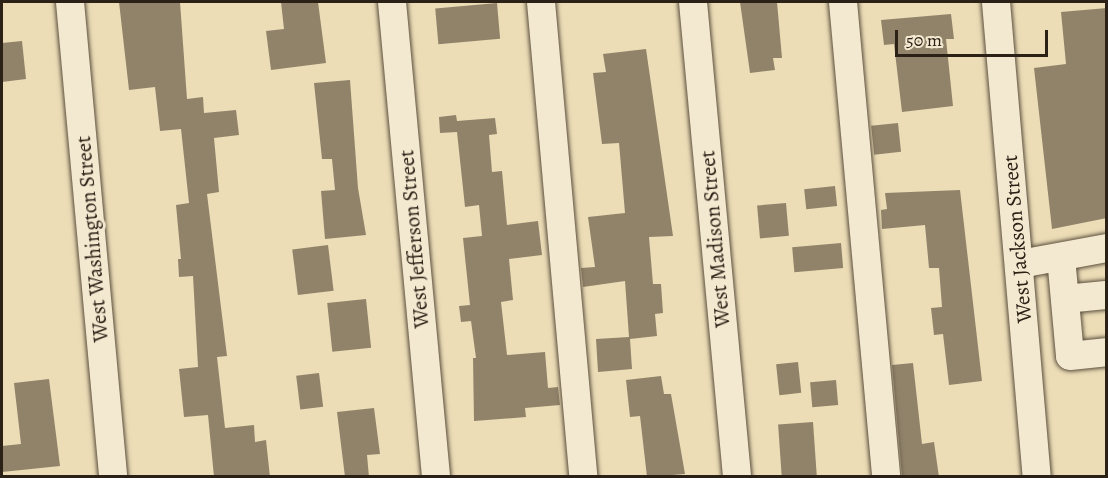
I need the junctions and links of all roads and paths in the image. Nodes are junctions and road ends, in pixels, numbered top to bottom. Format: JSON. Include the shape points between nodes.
{"nodes":[{"id":1,"x":70,"y":2,"type":"edge"},
{"id":2,"x":392,"y":2,"type":"edge"},
{"id":3,"x":542,"y":2,"type":"edge"},
{"id":4,"x":693,"y":2,"type":"edge"},
{"id":5,"x":843,"y":2,"type":"edge"},
{"id":6,"x":996,"y":2,"type":"edge"},
{"id":7,"x":1107,"y":248,"type":"edge"},
{"id":8,"x":1061,"y":257,"type":"junction"},
{"id":9,"x":1020,"y":264,"type":"junction"},
{"id":10,"x":1107,"y":295,"type":"edge"},
{"id":11,"x":1065,"y":299,"type":"junction"},
{"id":12,"x":1107,"y":352,"type":"edge"},
{"id":13,"x":113,"y":477,"type":"edge"},
{"id":14,"x":436,"y":477,"type":"edge"},
{"id":15,"x":584,"y":477,"type":"edge"},
{"id":16,"x":737,"y":477,"type":"edge"},
{"id":17,"x":886,"y":477,"type":"edge"},
{"id":18,"x":1037,"y":477,"type":"edge"}],
"edges":[{"from":1,"to":13,"type":"street","name":"West Washington Street"},
{"from":2,"to":14,"type":"street","name":"West Jefferson Street"},
{"from":3,"to":15,"type":"street"},
{"from":4,"to":16,"type":"street","name":"West Madison Street"},
{"from":5,"to":17,"type":"street"},
{"from":6,"to":9,"type":"street","name":"West Jackson Street"},
{"from":7,"to":8,"type":"street"},
{"from":8,"to":9,"type":"street"},
{"from":8,"to":11,"type":"street"},
{"from":9,"to":18,"type":"street","name":"West Jackson Street"},
{"from":10,"to":11,"type":"street"},
{"from":11,"to":12,"type":"street","via":[[1070,356]]}]}
